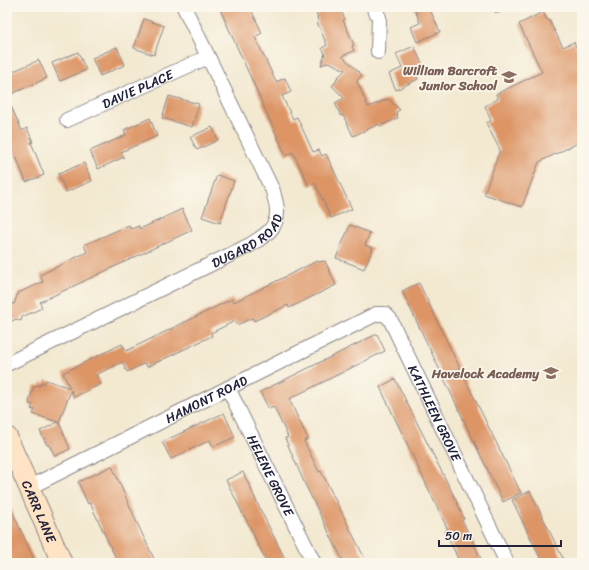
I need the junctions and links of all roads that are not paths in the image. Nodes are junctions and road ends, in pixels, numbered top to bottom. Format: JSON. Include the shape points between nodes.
{"nodes":[{"id":1,"x":184,"y":7,"type":"edge"},
{"id":2,"x":373,"y":7,"type":"edge"},
{"id":3,"x":378,"y":52,"type":"dead end"},
{"id":4,"x":208,"y":57,"type":"junction"},
{"id":5,"x":67,"y":120,"type":"dead end"},
{"id":6,"x":384,"y":314,"type":"joint"},
{"id":7,"x":7,"y":364,"type":"edge"},
{"id":8,"x":228,"y":388,"type":"junction"},
{"id":9,"x":7,"y":437,"type":"edge"},
{"id":10,"x":30,"y":487,"type":"junction"},
{"id":11,"x":62,"y":563,"type":"edge"},
{"id":12,"x":314,"y":563,"type":"edge"},
{"id":13,"x":507,"y":563,"type":"edge"}],
"edges":[{"from":1,"to":4,"type":"street","name":"DUGARD ROAD"},
{"from":2,"to":3,"type":"street","via":[[378,17]]},
{"from":4,"to":5,"type":"street","name":"DAVIE PLACE"},
{"from":4,"to":7,"type":"street","name":"DUGARD ROAD","via":[[273,191],[278,210],[275,226],[266,235],[250,244]]},
{"from":6,"to":8,"type":"street","name":"HAMONT ROAD","via":[[376,314]]},
{"from":6,"to":13,"type":"street","name":"KATHLEEN GROVE","via":[[390,319]]},
{"from":8,"to":10,"type":"street","name":"HAMONT ROAD"},
{"from":8,"to":12,"type":"street","name":"HELENE GROVE"},
{"from":9,"to":10,"type":"street","name":"CARR LANE"},
{"from":10,"to":11,"type":"street","name":"CARR LANE"}]}
